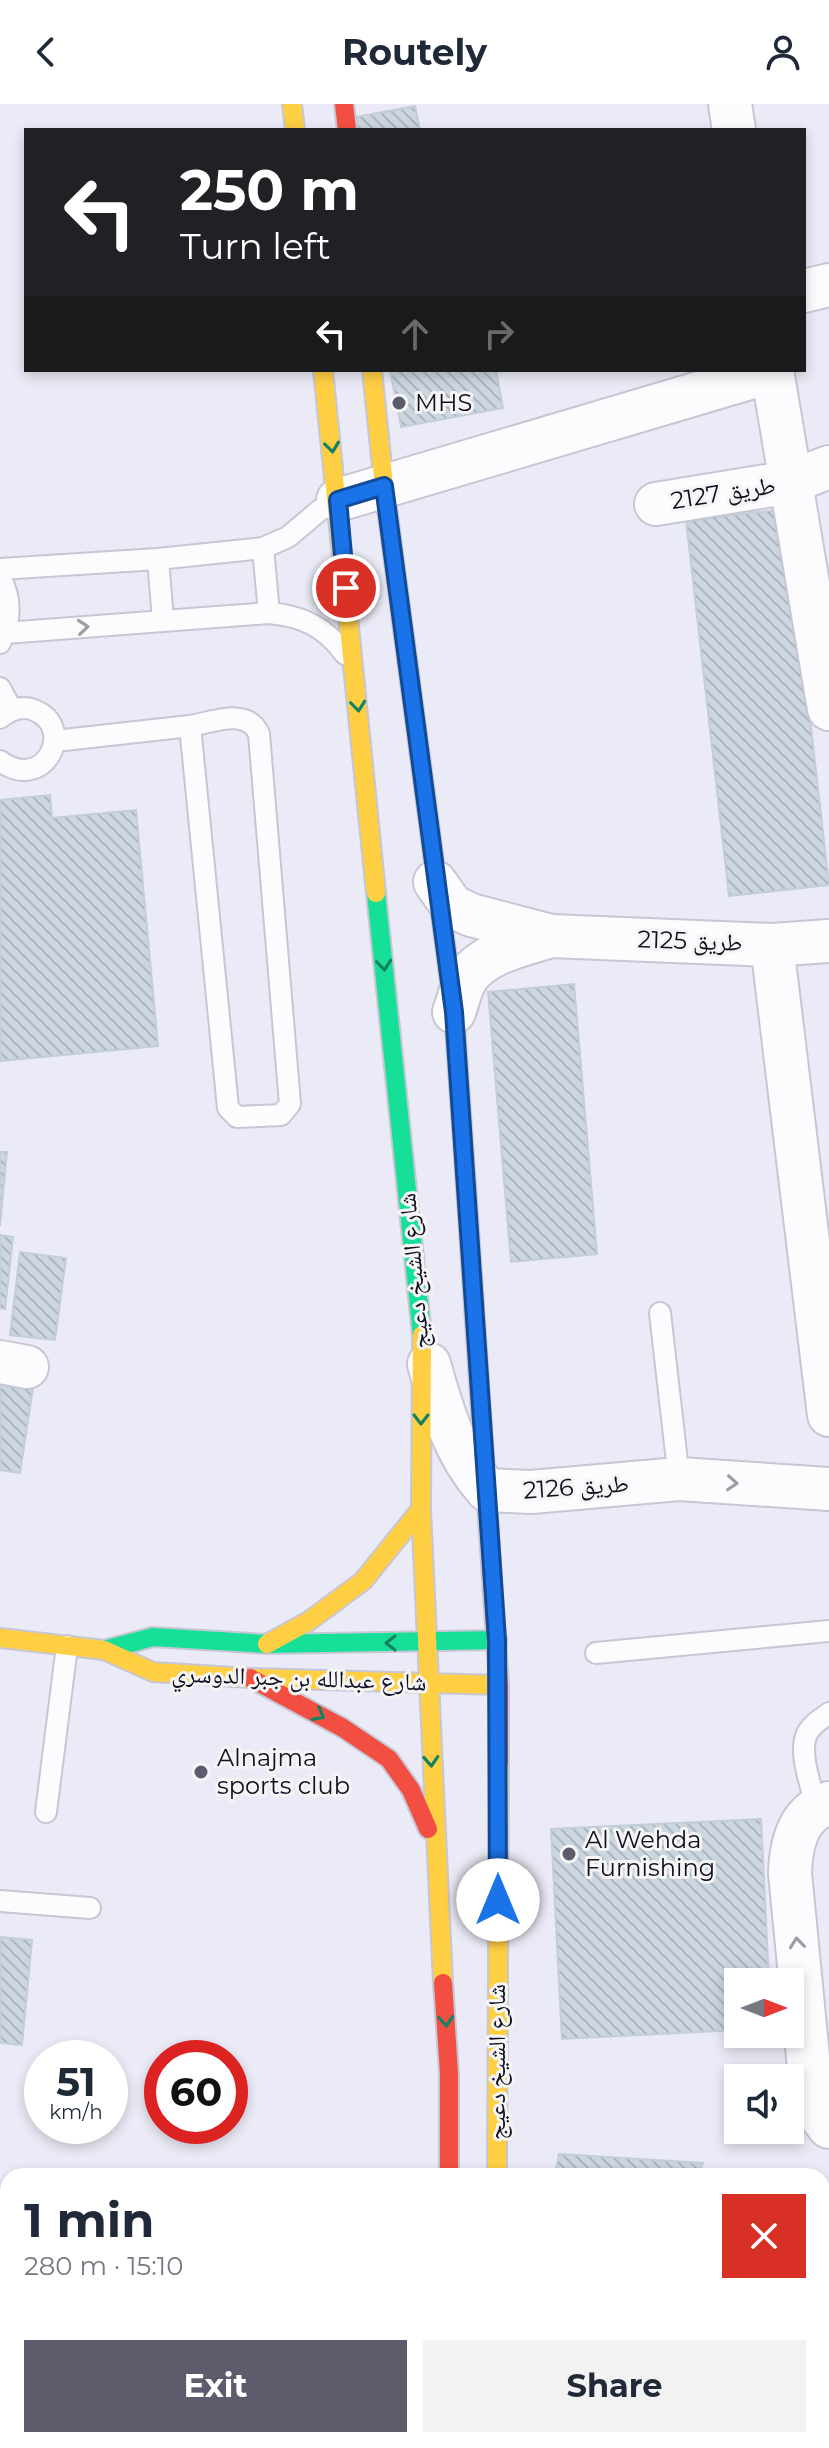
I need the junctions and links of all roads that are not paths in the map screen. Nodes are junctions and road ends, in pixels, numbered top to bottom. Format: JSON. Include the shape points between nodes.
{"nodes":[{"id":1,"x":292,"y":104,"type":"edge"},
{"id":2,"x":344,"y":104,"type":"edge"},
{"id":3,"x":730,"y":104,"type":"edge"},
{"id":4,"x":295,"y":128,"type":"edge"},
{"id":5,"x":347,"y":128,"type":"edge"},
{"id":6,"x":734,"y":128,"type":"edge"},
{"id":7,"x":829,"y":285,"type":"edge"},
{"id":8,"x":806,"y":291,"type":"edge"},
{"id":9,"x":323,"y":372,"type":"edge"},
{"id":10,"x":372,"y":372,"type":"edge"},
{"id":11,"x":769,"y":372,"type":"edge"},
{"id":12,"x":772,"y":372,"type":"edge"},
{"id":13,"x":810,"y":474,"type":"edge"},
{"id":14,"x":384,"y":486,"type":"junction"},
{"id":15,"x":338,"y":500,"type":"junction"},
{"id":16,"x":656,"y":504,"type":"dead end"},
{"id":17,"x":263,"y":548,"type":"junction"},
{"id":18,"x":158,"y":559,"type":"junction"},
{"id":19,"x":0,"y":569,"type":"edge"},
{"id":20,"x":0,"y":578,"type":"edge"},
{"id":21,"x":269,"y":613,"type":"junction"},
{"id":22,"x":163,"y":620,"type":"junction"},
{"id":23,"x":3,"y":638,"type":"edge"},
{"id":24,"x":355,"y":676,"type":"junction"},
{"id":25,"x":0,"y":688,"type":"edge"},
{"id":26,"x":829,"y":709,"type":"edge"},
{"id":27,"x":6,"y":714,"type":"edge"},
{"id":28,"x":190,"y":726,"type":"junction"},
{"id":29,"x":55,"y":741,"type":"junction"},
{"id":30,"x":0,"y":761,"type":"edge"},
{"id":31,"x":435,"y":882,"type":"junction"},
{"id":32,"x":551,"y":936,"type":"junction"},
{"id":33,"x":829,"y":941,"type":"edge"},
{"id":34,"x":772,"y":945,"type":"junction"},
{"id":35,"x":454,"y":1012,"type":"junction"},
{"id":36,"x":660,"y":1313,"type":"dead end"},
{"id":37,"x":422,"y":1340,"type":"junction"},
{"id":38,"x":829,"y":1415,"type":"edge"},
{"id":39,"x":679,"y":1479,"type":"junction"},
{"id":40,"x":829,"y":1489,"type":"edge"},
{"id":41,"x":487,"y":1490,"type":"junction"},
{"id":42,"x":421,"y":1509,"type":"junction"},
{"id":43,"x":829,"y":1631,"type":"edge"},
{"id":44,"x":0,"y":1638,"type":"edge"},
{"id":45,"x":497,"y":1640,"type":"junction"},
{"id":46,"x":427,"y":1643,"type":"junction"},
{"id":47,"x":267,"y":1644,"type":"junction"},
{"id":48,"x":67,"y":1646,"type":"junction"},
{"id":49,"x":104,"y":1650,"type":"junction"},
{"id":50,"x":596,"y":1653,"type":"dead end"},
{"id":51,"x":250,"y":1678,"type":"junction"},
{"id":52,"x":427,"y":1683,"type":"junction"},
{"id":53,"x":499,"y":1685,"type":"junction"},
{"id":54,"x":829,"y":1713,"type":"edge"},
{"id":55,"x":822,"y":1805,"type":"edge"},
{"id":56,"x":46,"y":1812,"type":"dead end"},
{"id":57,"x":435,"y":1845,"type":"junction"},
{"id":58,"x":0,"y":1901,"type":"edge"},
{"id":59,"x":90,"y":1908,"type":"dead end"},
{"id":60,"x":829,"y":2127,"type":"edge"},
{"id":61,"x":449,"y":2168,"type":"edge"},
{"id":62,"x":497,"y":2168,"type":"edge"}],
"edges":[{"from":1,"to":4,"type":"main road"},
{"from":2,"to":5,"type":"main road"},
{"from":3,"to":6,"type":"street"},
{"from":7,"to":8,"type":"street"},
{"from":9,"to":15,"type":"main road","name":"شارع الشيخ دعيج","one_way":true},
{"from":10,"to":14,"type":"main road","name":"شارع الشيخ دعيج"},
{"from":11,"to":14,"type":"street"},
{"from":12,"to":13,"type":"street"},
{"from":13,"to":16,"type":"street","name":"طريق 2127"},
{"from":13,"to":26,"type":"street","name":"طريق 2127"},
{"from":14,"to":15,"type":"street"},
{"from":14,"to":31,"type":"main road","name":"شارع الشيخ دعيج"},
{"from":15,"to":17,"type":"lane","via":[[288,537]]},
{"from":15,"to":24,"type":"main road","name":"شارع الشيخ دعيج"},
{"from":17,"to":18,"type":"lane"},
{"from":17,"to":21,"type":"lane"},
{"from":18,"to":19,"type":"lane"},
{"from":18,"to":22,"type":"lane"},
{"from":20,"to":23,"type":"lane","via":[[9,617]]},
{"from":21,"to":22,"type":"lane"},
{"from":21,"to":24,"type":"lane","via":[[292,615],[332,637]]},
{"from":23,"to":22,"type":"lane","one_way":true},
{"from":24,"to":37,"type":"main road","name":"شارع الشيخ دعيج","one_way":true},
{"from":25,"to":27,"type":"lane"},
{"from":27,"to":29,"type":"lane","via":[[24,707],[36,711],[53,728]]},
{"from":28,"to":28,"type":"lane","via":[[243,717],[259,734],[290,1104],[281,1115],[237,1117],[228,1108]]},
{"from":28,"to":29,"type":"lane"},
{"from":29,"to":30,"type":"lane","via":[[52,753],[34,769],[22,771]]},
{"from":31,"to":32,"type":"street","name":"طريق 2125","via":[[452,906],[471,915]]},
{"from":31,"to":35,"type":"main road","name":"شارع الشيخ دعيج"},
{"from":32,"to":34,"type":"street","name":"طريق 2125"},
{"from":32,"to":35,"type":"street","name":"طريق 2125","via":[[480,964],[466,979]]},
{"from":33,"to":34,"type":"street","name":"طريق 2125"},
{"from":34,"to":38,"type":"street"},
{"from":35,"to":41,"type":"main road","name":"شارع الشيخ دعيج"},
{"from":36,"to":39,"type":"lane"},
{"from":37,"to":41,"type":"street","name":"طريق 2126","via":[[447,1425]]},
{"from":37,"to":42,"type":"main road","name":"شارع الشيخ دعيج","one_way":true},
{"from":39,"to":40,"type":"street","name":"طريق 2126","one_way":true},
{"from":39,"to":41,"type":"street","name":"طريق 2126","via":[[531,1492]]},
{"from":41,"to":45,"type":"main road","name":"شارع الشيخ دعيج"},
{"from":42,"to":46,"type":"main road","name":"شارع الشيخ دعيج"},
{"from":42,"to":47,"type":"main road","via":[[363,1581]]},
{"from":43,"to":50,"type":"lane"},
{"from":44,"to":48,"type":"main road","name":"شارع عبدالله بن جبر الدوسري"},
{"from":45,"to":46,"type":"main road","name":"شارع عبدالله بن جبر الدوسري"},
{"from":45,"to":53,"type":"main road","name":"شارع الشيخ دعيج"},
{"from":46,"to":47,"type":"main road","name":"شارع عبدالله بن جبر الدوسري","one_way":true},
{"from":46,"to":52,"type":"main road","name":"شارع الشيخ دعيج"},
{"from":47,"to":49,"type":"main road","name":"شارع عبدالله بن جبر الدوسري","via":[[153,1637]]},
{"from":48,"to":49,"type":"main road","name":"شارع عبدالله بن جبر الدوسري"},
{"from":48,"to":56,"type":"lane"},
{"from":49,"to":51,"type":"main road","name":"شارع عبدالله بن جبر الدوسري","via":[[153,1672]]},
{"from":51,"to":52,"type":"main road","name":"شارع عبدالله بن جبر الدوسري"},
{"from":51,"to":57,"type":"main road","one_way":true,"via":[[389,1759],[411,1790]]},
{"from":52,"to":53,"type":"main road","name":"شارع عبدالله بن جبر الدوسري"},
{"from":52,"to":57,"type":"main road","name":"شارع الشيخ دعيج","one_way":true},
{"from":53,"to":62,"type":"main road","name":"شارع الشيخ دعيج"},
{"from":54,"to":55,"type":"lane","via":[[813,1725],[804,1753]]},
{"from":60,"to":55,"type":"street","one_way":true,"via":[[815,2109],[811,2088],[790,1873],[790,1849],[799,1826]]},
{"from":57,"to":61,"type":"main road","name":"شارع الشيخ دعيج","one_way":true,"via":[[449,2073]]},
{"from":58,"to":59,"type":"lane"}]}
